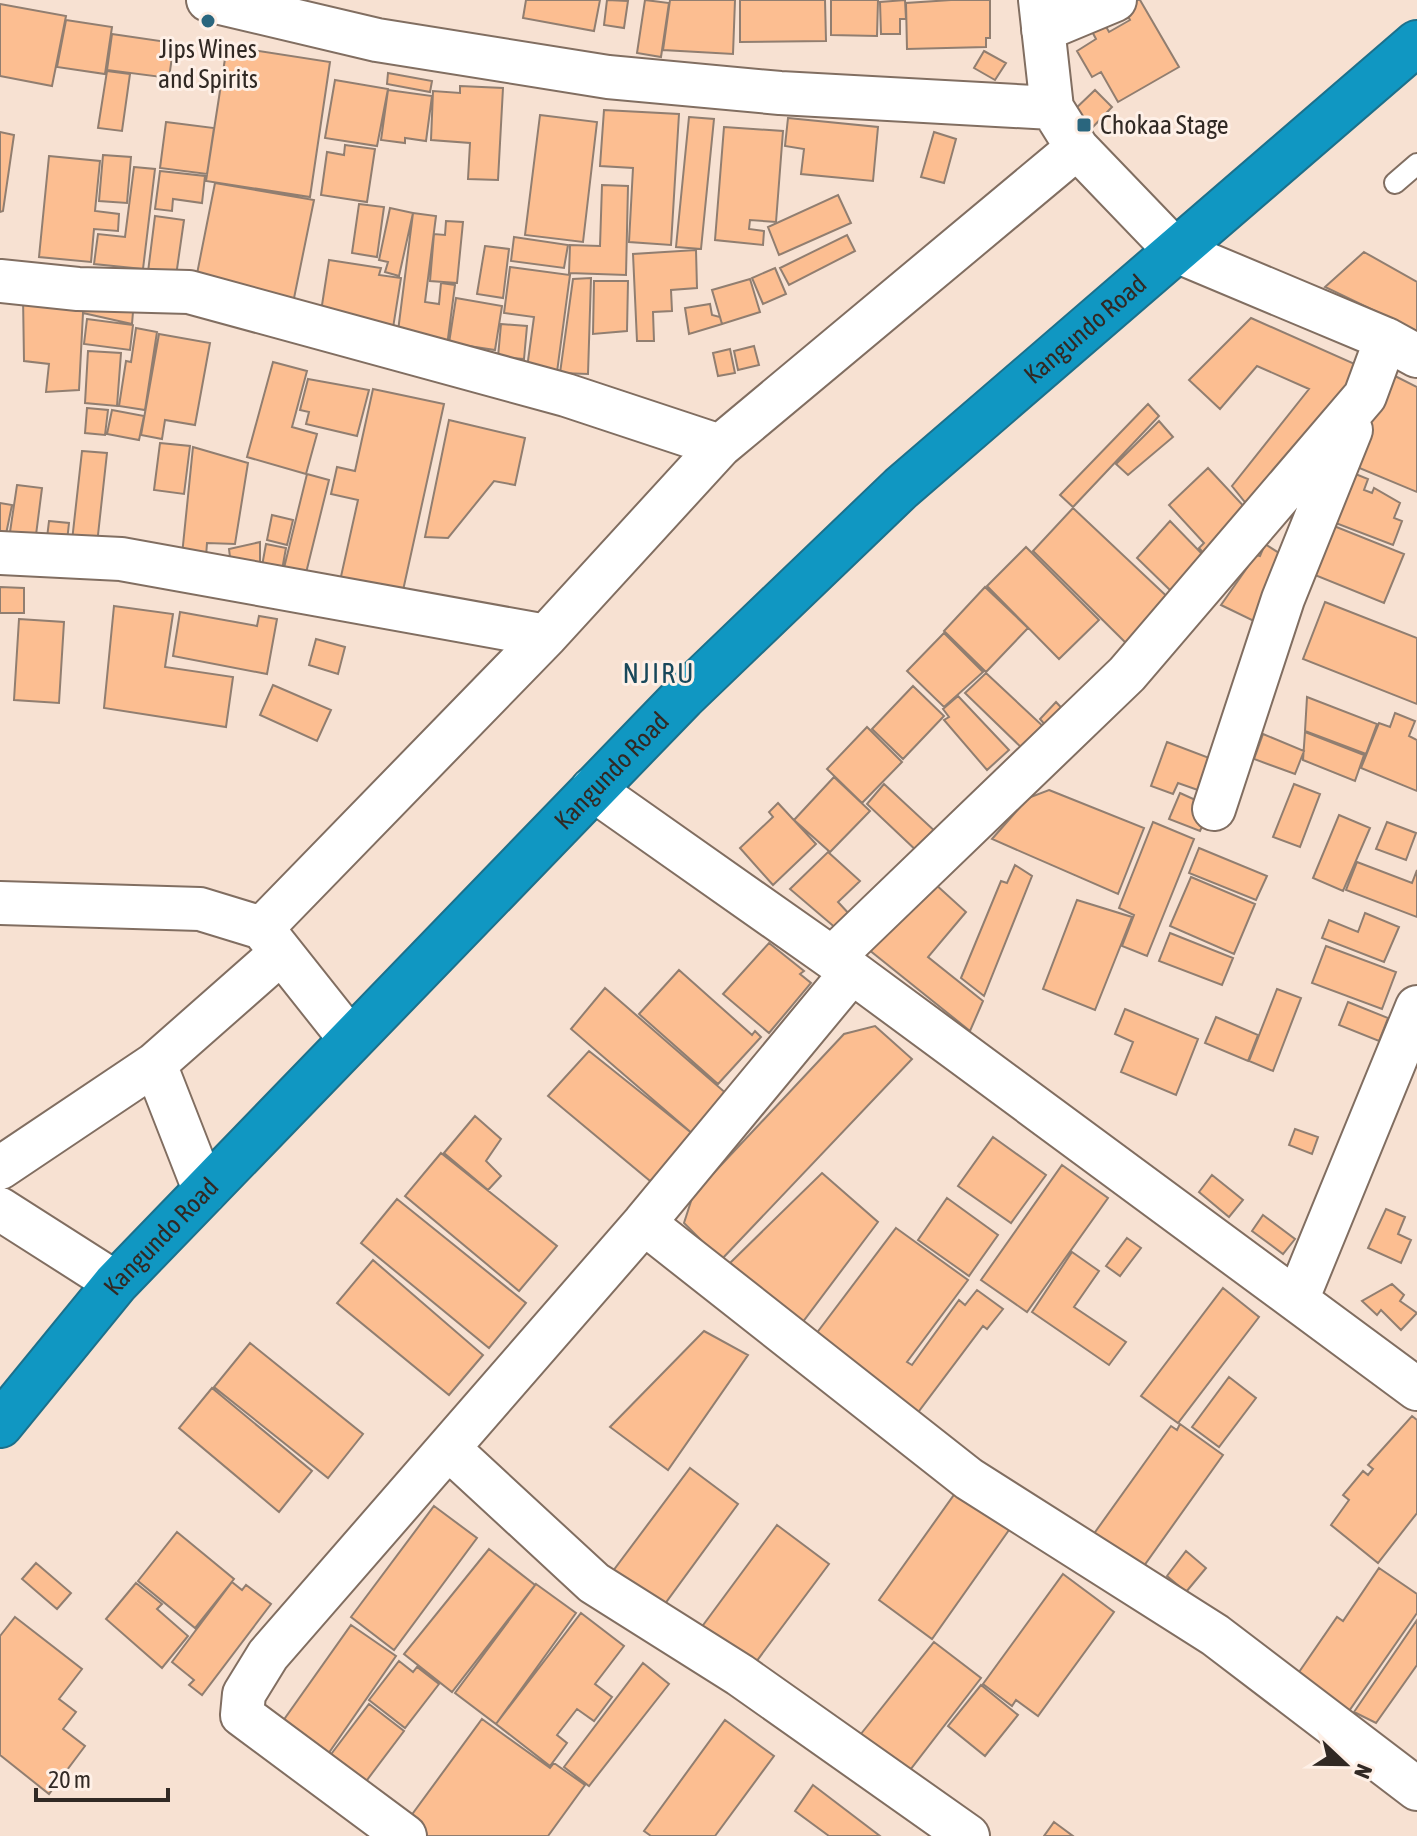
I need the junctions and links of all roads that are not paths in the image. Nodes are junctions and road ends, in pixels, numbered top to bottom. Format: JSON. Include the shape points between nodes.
{"nodes":[{"id":1,"x":208,"y":0,"type":"edge"},
{"id":2,"x":1115,"y":0,"type":"edge"},
{"id":3,"x":1041,"y":15,"type":"edge"},
{"id":4,"x":1417,"y":43,"type":"edge"},
{"id":5,"x":1052,"y":108,"type":"junction"},
{"id":6,"x":1077,"y":148,"type":"junction"},
{"id":7,"x":1417,"y":164,"type":"edge"},
{"id":8,"x":1395,"y":183,"type":"dead end"},
{"id":9,"x":1176,"y":251,"type":"junction"},
{"id":10,"x":0,"y":281,"type":"edge"},
{"id":11,"x":1402,"y":347,"type":"edge"},
{"id":12,"x":1365,"y":396,"type":"junction"},
{"id":13,"x":720,"y":446,"type":"junction"},
{"id":14,"x":0,"y":553,"type":"edge"},
{"id":15,"x":546,"y":636,"type":"junction"},
{"id":16,"x":592,"y":789,"type":"junction"},
{"id":17,"x":1214,"y":809,"type":"dead end"},
{"id":18,"x":0,"y":903,"type":"edge"},
{"id":19,"x":272,"y":941,"type":"junction"},
{"id":20,"x":842,"y":965,"type":"junction"},
{"id":21,"x":1417,"y":1007,"type":"edge"},
{"id":22,"x":350,"y":1039,"type":"junction"},
{"id":23,"x":155,"y":1064,"type":"junction"},
{"id":24,"x":0,"y":1168,"type":"edge"},
{"id":25,"x":205,"y":1192,"type":"junction"},
{"id":26,"x":0,"y":1209,"type":"edge"},
{"id":27,"x":644,"y":1223,"type":"junction"},
{"id":28,"x":116,"y":1283,"type":"junction"},
{"id":29,"x":1297,"y":1300,"type":"junction"},
{"id":30,"x":1417,"y":1389,"type":"edge"},
{"id":31,"x":0,"y":1425,"type":"edge"},
{"id":32,"x":449,"y":1449,"type":"junction"},
{"id":33,"x":1417,"y":1789,"type":"edge"},
{"id":34,"x":405,"y":1836,"type":"edge"},
{"id":35,"x":968,"y":1836,"type":"edge"}],
"edges":[{"from":1,"to":5,"type":"street","via":[[377,40],[608,77]]},
{"from":2,"to":3,"type":"street"},
{"from":3,"to":5,"type":"street"},
{"from":4,"to":9,"type":"highway","name":"Kangundo Road"},
{"from":5,"to":6,"type":"street"},
{"from":6,"to":9,"type":"street"},
{"from":6,"to":13,"type":"street"},
{"from":7,"to":8,"type":"lane"},
{"from":9,"to":11,"type":"street"},
{"from":9,"to":16,"type":"highway","name":"Kangundo Road","via":[[901,488]]},
{"from":10,"to":13,"type":"street","via":[[189,292],[566,395]]},
{"from":11,"to":12,"type":"street"},
{"from":12,"to":17,"type":"street","via":[[1283,599]]},
{"from":12,"to":20,"type":"street","via":[[1127,674]]},
{"from":13,"to":15,"type":"street"},
{"from":14,"to":15,"type":"street","via":[[121,559]]},
{"from":15,"to":19,"type":"street"},
{"from":16,"to":20,"type":"street"},
{"from":16,"to":22,"type":"highway","name":"Kangundo Road"},
{"from":18,"to":19,"type":"street","via":[[200,909]]},
{"from":19,"to":22,"type":"street"},
{"from":19,"to":23,"type":"street"},
{"from":20,"to":27,"type":"street"},
{"from":20,"to":29,"type":"street"},
{"from":21,"to":29,"type":"street"},
{"from":22,"to":25,"type":"highway","name":"Kangundo Road"},
{"from":23,"to":24,"type":"street"},
{"from":23,"to":25,"type":"street"},
{"from":25,"to":28,"type":"highway","name":"Kangundo Road"},
{"from":26,"to":28,"type":"street"},
{"from":27,"to":32,"type":"street"},
{"from":27,"to":33,"type":"street","via":[[969,1479],[1215,1635]]},
{"from":28,"to":31,"type":"highway","name":"Kangundo Road"},
{"from":29,"to":30,"type":"street"},
{"from":32,"to":34,"type":"street","via":[[268,1655],[244,1694],[242,1715]]},
{"from":32,"to":35,"type":"street","via":[[594,1583],[740,1675]]}]}
